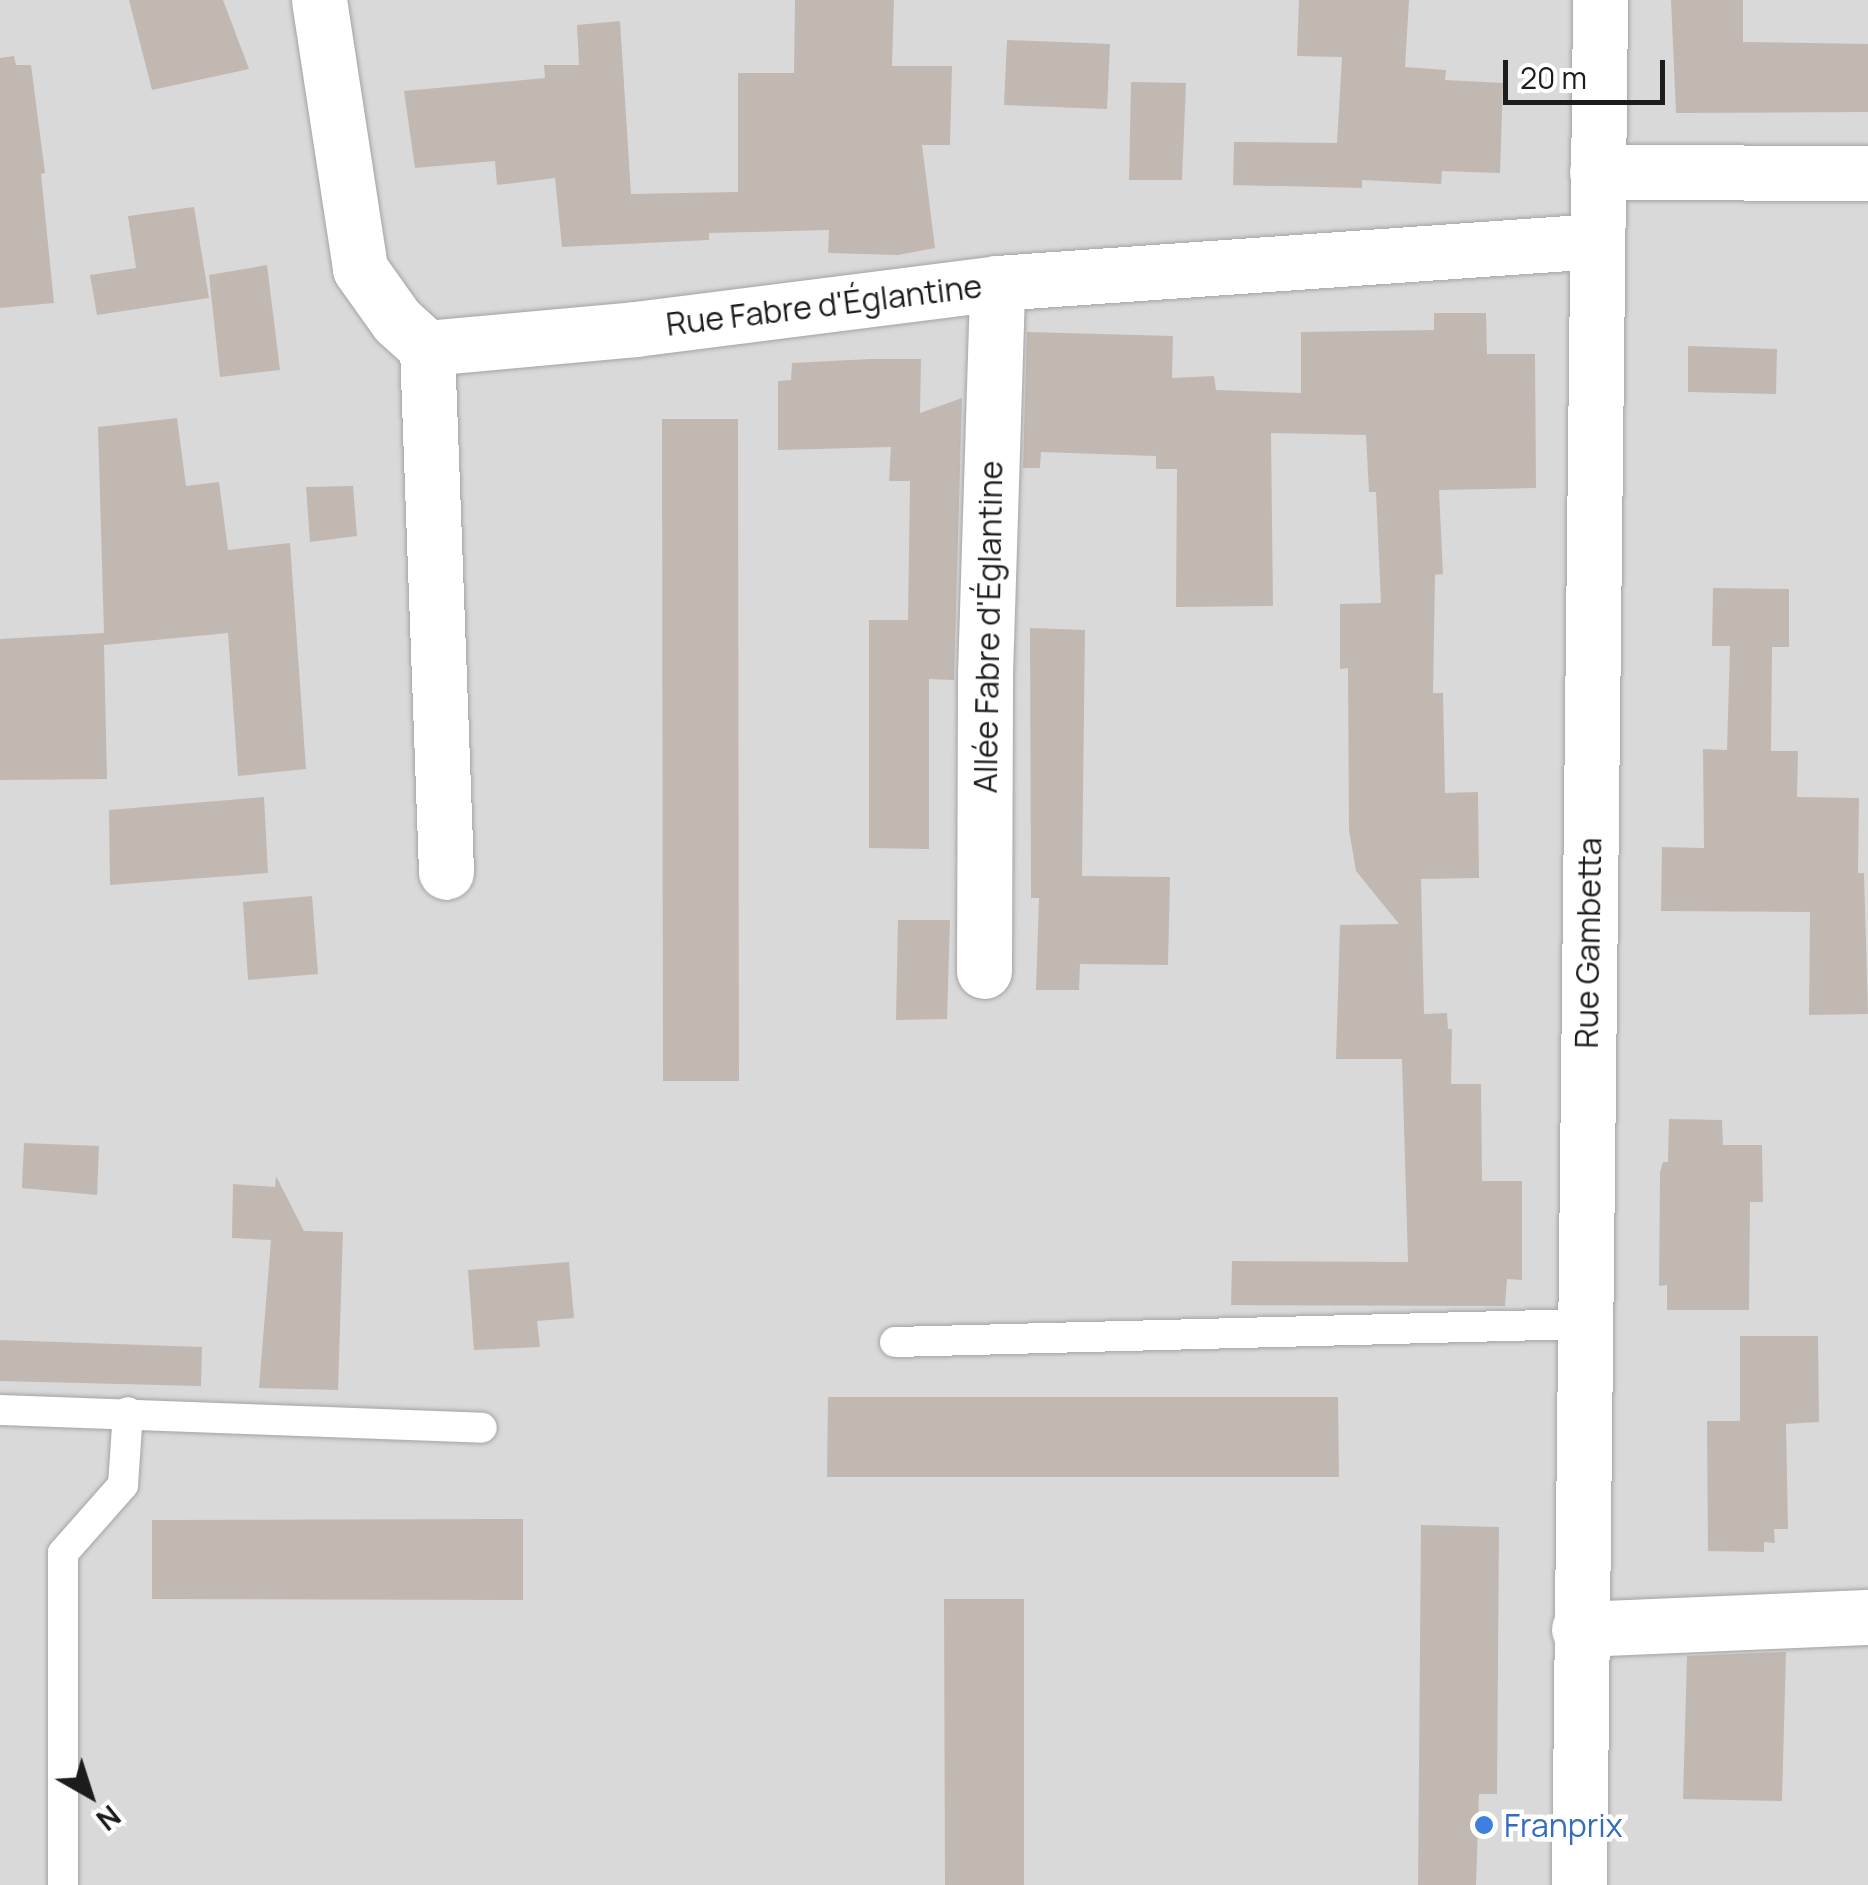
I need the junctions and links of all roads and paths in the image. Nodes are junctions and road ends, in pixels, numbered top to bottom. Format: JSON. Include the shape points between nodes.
{"nodes":[{"id":1,"x":319,"y":0,"type":"edge"},
{"id":2,"x":1600,"y":0,"type":"edge"},
{"id":3,"x":1597,"y":172,"type":"junction"},
{"id":4,"x":1868,"y":172,"type":"edge"},
{"id":5,"x":1596,"y":241,"type":"junction"},
{"id":6,"x":997,"y":282,"type":"junction"},
{"id":7,"x":428,"y":348,"type":"junction"},
{"id":8,"x":446,"y":872,"type":"dead end"},
{"id":9,"x":984,"y":971,"type":"dead end"},
{"id":10,"x":1583,"y":1324,"type":"junction"},
{"id":11,"x":895,"y":1342,"type":"dead end"},
{"id":12,"x":0,"y":1410,"type":"edge"},
{"id":13,"x":128,"y":1412,"type":"junction"},
{"id":14,"x":482,"y":1428,"type":"dead end"},
{"id":15,"x":1868,"y":1616,"type":"edge"},
{"id":16,"x":1579,"y":1628,"type":"junction"},
{"id":17,"x":63,"y":1885,"type":"edge"},
{"id":18,"x":1579,"y":1885,"type":"edge"}],
"edges":[{"from":1,"to":7,"type":"street","via":[[360,268],[397,321]]},
{"from":2,"to":3,"type":"street","name":"Rue Gambetta"},
{"from":3,"to":4,"type":"street"},
{"from":3,"to":5,"type":"street","name":"Rue Gambetta"},
{"from":5,"to":6,"type":"street","name":"Rue Fabre d'Églantine"},
{"from":5,"to":10,"type":"street","name":"Rue Gambetta"},
{"from":6,"to":7,"type":"street","name":"Rue Fabre d'Églantine"},
{"from":6,"to":9,"type":"street","name":"Allée Fabre d'Églantine"},
{"from":7,"to":8,"type":"street"},
{"from":10,"to":11,"type":"lane"},
{"from":10,"to":16,"type":"street","name":"Rue Gambetta"},
{"from":12,"to":13,"type":"lane"},
{"from":13,"to":14,"type":"lane"},
{"from":13,"to":17,"type":"lane","via":[[124,1486],[62,1553]]},
{"from":15,"to":16,"type":"street"},
{"from":16,"to":18,"type":"street","name":"Rue Gambetta"}]}
